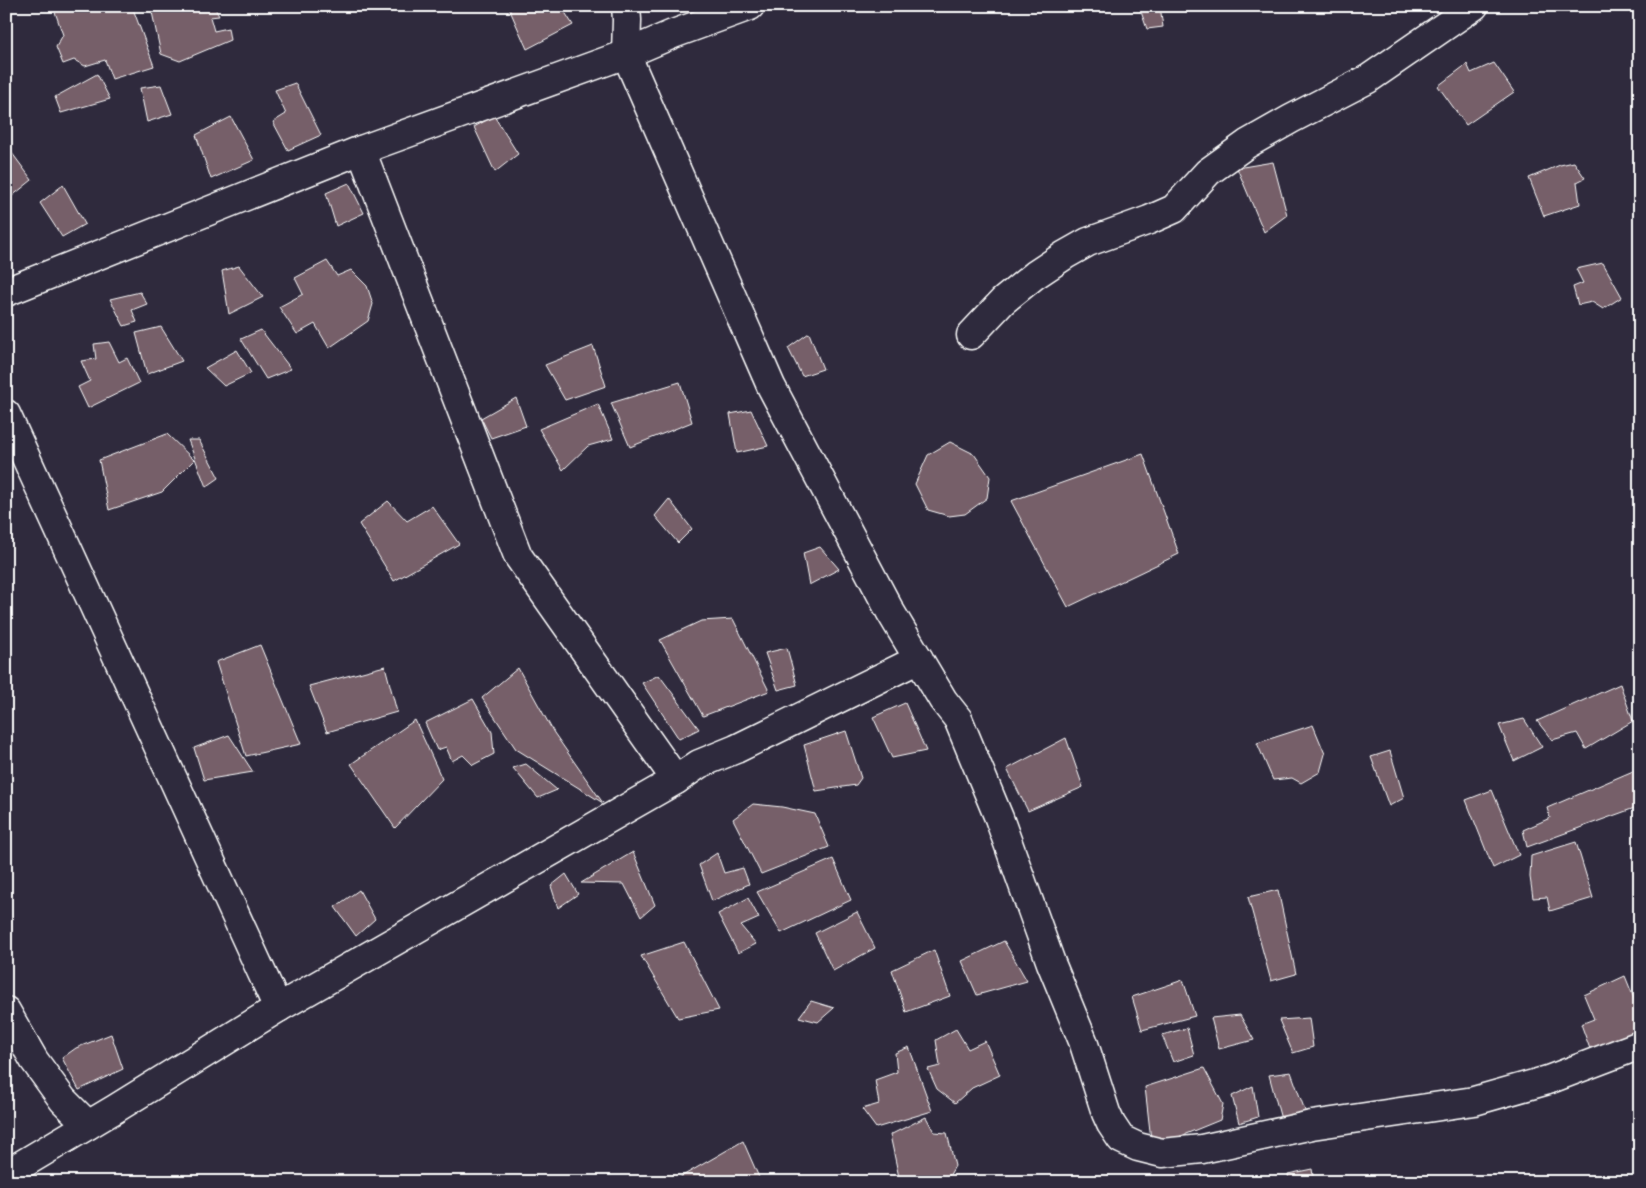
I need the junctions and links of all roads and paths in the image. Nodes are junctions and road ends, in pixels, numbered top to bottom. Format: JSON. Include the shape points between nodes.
{"nodes":[{"id":1,"x":626,"y":6,"type":"edge"},
{"id":2,"x":750,"y":6,"type":"edge"},
{"id":3,"x":1474,"y":6,"type":"edge"},
{"id":4,"x":626,"y":54,"type":"junction"},
{"id":5,"x":361,"y":150,"type":"junction"},
{"id":6,"x":6,"y":292,"type":"edge"},
{"id":7,"x":971,"y":335,"type":"dead end"},
{"id":8,"x":6,"y":414,"type":"edge"},
{"id":9,"x":919,"y":659,"type":"junction"},
{"id":10,"x":676,"y":780,"type":"junction"},
{"id":11,"x":278,"y":1008,"type":"junction"},
{"id":12,"x":6,"y":1011,"type":"edge"},
{"id":13,"x":1640,"y":1045,"type":"edge"},
{"id":14,"x":88,"y":1125,"type":"junction"},
{"id":15,"x":6,"y":1174,"type":"edge"}],
"edges":[{"from":1,"to":4,"type":"street"},
{"from":2,"to":4,"type":"street"},
{"from":3,"to":7,"type":"street","via":[[1368,79],[1247,144],[1208,172],[1174,209],[1088,242],[1057,260],[1002,301]]},
{"from":4,"to":5,"type":"street"},
{"from":4,"to":9,"type":"street","via":[[770,386]]},
{"from":5,"to":6,"type":"street"},
{"from":5,"to":10,"type":"street","via":[[518,556]]},
{"from":8,"to":11,"type":"street"},
{"from":9,"to":10,"type":"street","via":[[699,764]]},
{"from":9,"to":13,"type":"street","via":[[962,728],[1083,1041],[1106,1112],[1121,1139],[1162,1153],[1202,1149],[1312,1125],[1474,1101],[1548,1080]]},
{"from":10,"to":11,"type":"street"},
{"from":11,"to":14,"type":"street"},
{"from":12,"to":14,"type":"street","via":[[34,1060],[63,1100]]},
{"from":14,"to":15,"type":"street"}]}
